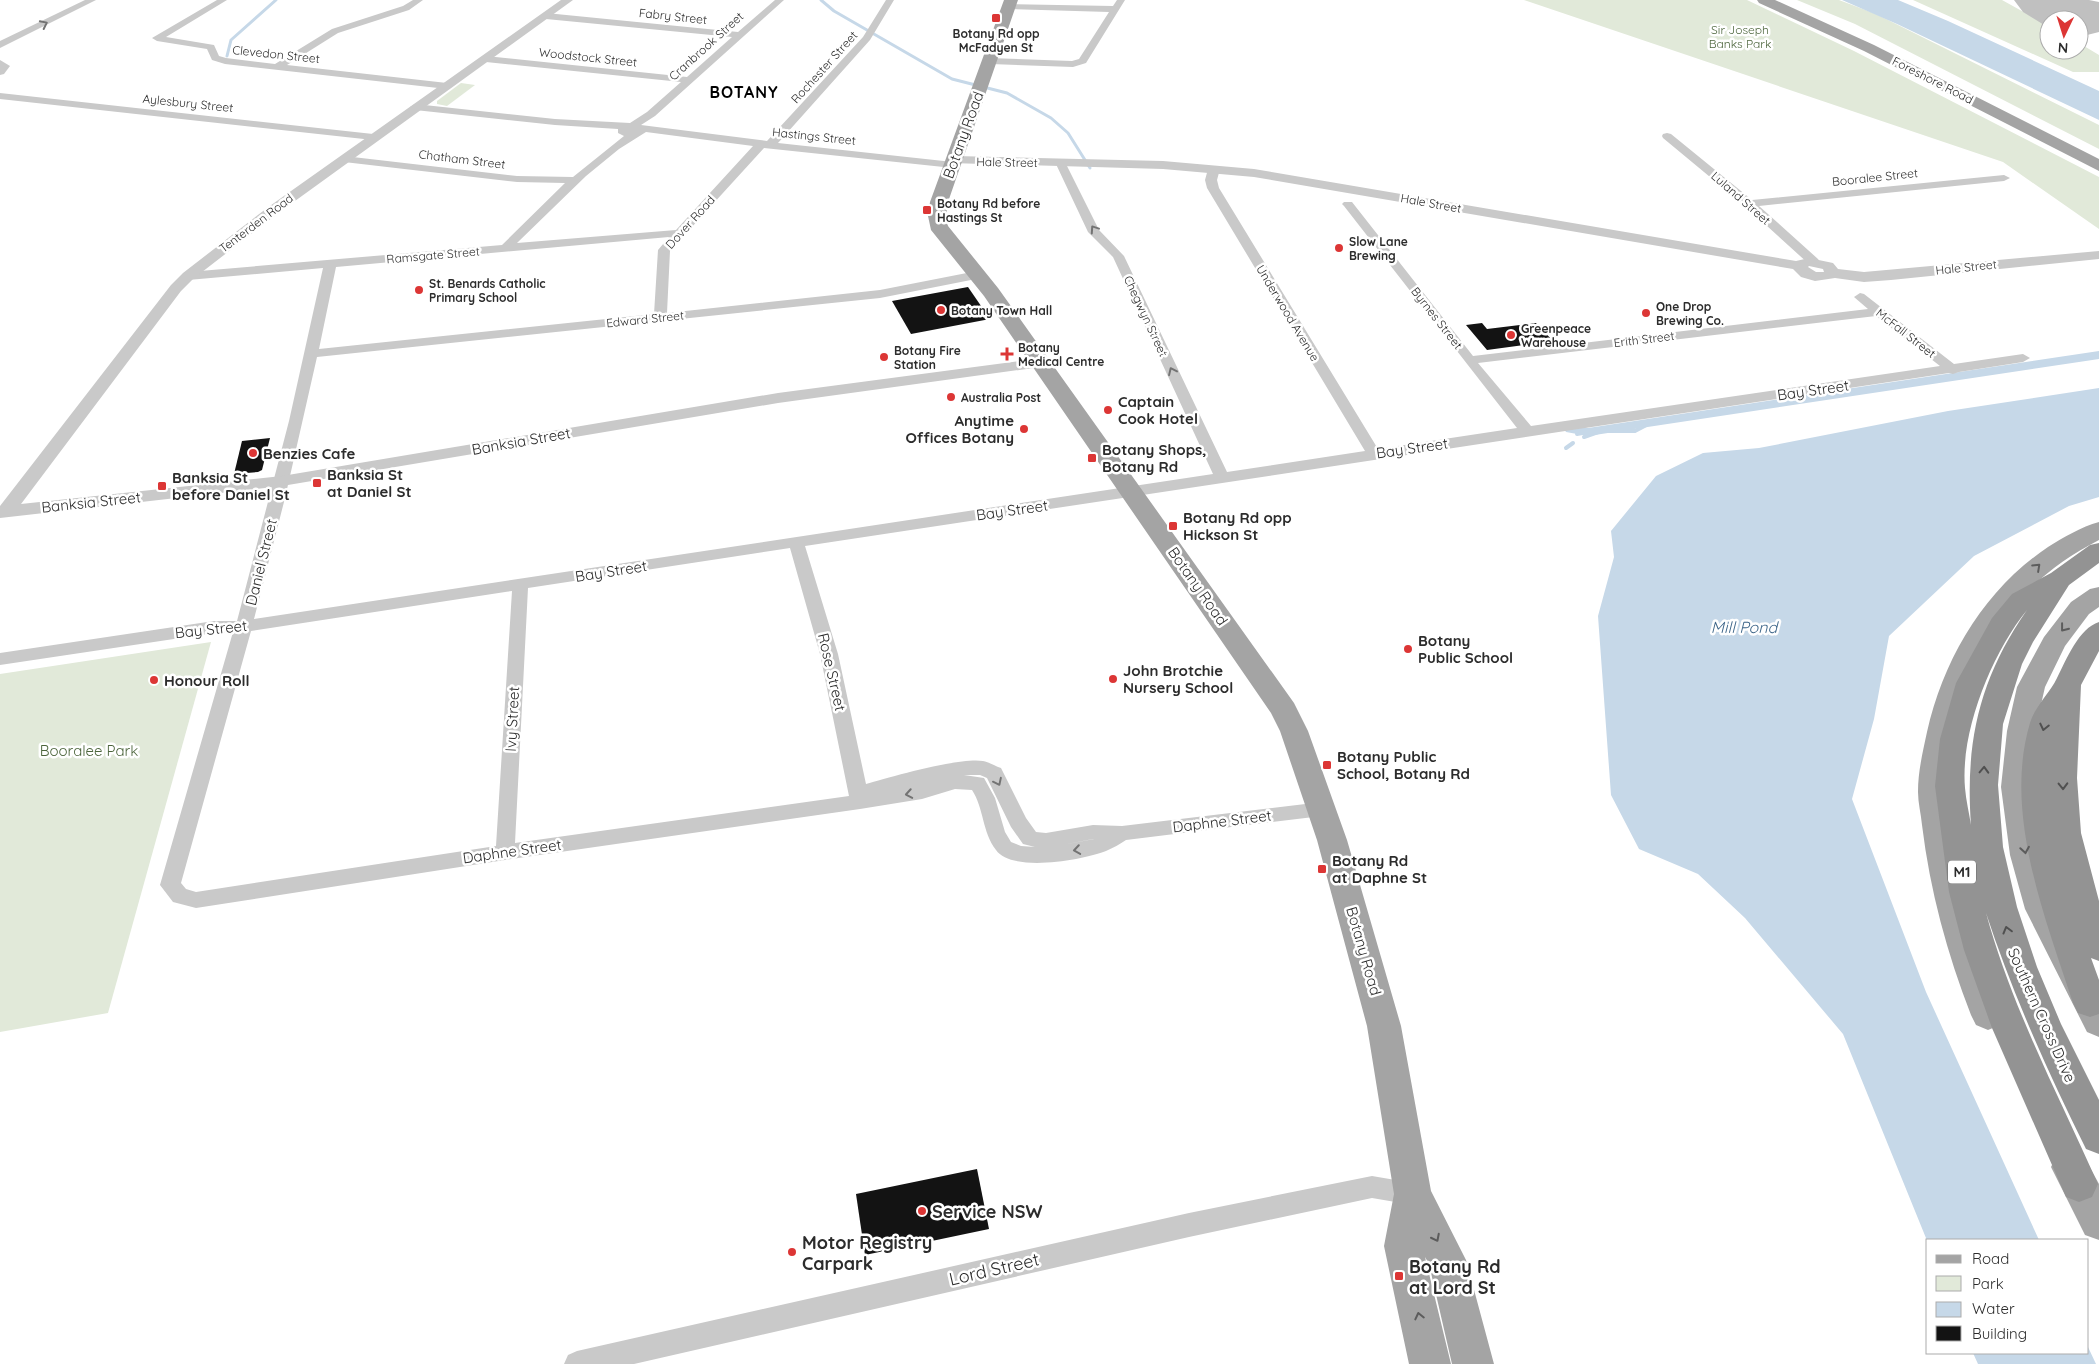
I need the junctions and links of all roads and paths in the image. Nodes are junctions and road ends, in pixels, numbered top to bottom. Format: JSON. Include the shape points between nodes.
{"nodes":[{"id":1,"x":92,"y":0,"type":"edge"},
{"id":2,"x":223,"y":0,"type":"edge"},
{"id":3,"x":419,"y":0,"type":"edge"},
{"id":4,"x":568,"y":0,"type":"edge"},
{"id":5,"x":780,"y":0,"type":"edge"},
{"id":6,"x":890,"y":0,"type":"edge"},
{"id":7,"x":1121,"y":0,"type":"edge"},
{"id":8,"x":1764,"y":0,"type":"edge"},
{"id":9,"x":1788,"y":0,"type":"edge"},
{"id":10,"x":1010,"y":3,"type":"edge"},
{"id":11,"x":1116,"y":9,"type":"junction"},
{"id":12,"x":546,"y":16,"type":"junction"},
{"id":13,"x":739,"y":35,"type":"junction"},
{"id":14,"x":0,"y":45,"type":"edge"},
{"id":15,"x":486,"y":59,"type":"junction"},
{"id":16,"x":990,"y":61,"type":"junction"},
{"id":17,"x":0,"y":64,"type":"edge"},
{"id":18,"x":277,"y":67,"type":"junction"},
{"id":19,"x":0,"y":72,"type":"edge"},
{"id":20,"x":687,"y":80,"type":"junction"},
{"id":21,"x":447,"y":86,"type":"junction"},
{"id":22,"x":0,"y":96,"type":"edge"},
{"id":23,"x":415,"y":107,"type":"junction"},
{"id":24,"x":632,"y":130,"type":"junction"},
{"id":25,"x":1667,"y":136,"type":"dead end"},
{"id":26,"x":373,"y":138,"type":"junction"},
{"id":27,"x":765,"y":145,"type":"junction"},
{"id":28,"x":2099,"y":154,"type":"edge"},
{"id":29,"x":344,"y":158,"type":"junction"},
{"id":30,"x":955,"y":160,"type":"junction"},
{"id":31,"x":1060,"y":162,"type":"junction"},
{"id":32,"x":2099,"y":166,"type":"edge"},
{"id":33,"x":1212,"y":175,"type":"junction"},
{"id":34,"x":2004,"y":178,"type":"dead end"},
{"id":35,"x":576,"y":180,"type":"junction"},
{"id":36,"x":1348,"y":204,"type":"dead end"},
{"id":37,"x":1749,"y":204,"type":"junction"},
{"id":38,"x":678,"y":233,"type":"junction"},
{"id":39,"x":506,"y":248,"type":"junction"},
{"id":40,"x":2099,"y":255,"type":"edge"},
{"id":41,"x":330,"y":264,"type":"junction"},
{"id":42,"x":1807,"y":264,"type":"junction"},
{"id":43,"x":977,"y":275,"type":"junction"},
{"id":44,"x":188,"y":276,"type":"junction"},
{"id":45,"x":1860,"y":297,"type":"dead end"},
{"id":46,"x":1878,"y":312,"type":"junction"},
{"id":47,"x":660,"y":317,"type":"junction"},
{"id":48,"x":312,"y":354,"type":"junction"},
{"id":49,"x":2023,"y":358,"type":"dead end"},
{"id":50,"x":1469,"y":360,"type":"junction"},
{"id":51,"x":1042,"y":363,"type":"junction"},
{"id":52,"x":1952,"y":370,"type":"junction"},
{"id":53,"x":1527,"y":430,"type":"junction"},
{"id":54,"x":1374,"y":454,"type":"junction"},
{"id":55,"x":1222,"y":478,"type":"junction"},
{"id":56,"x":282,"y":481,"type":"junction"},
{"id":57,"x":1132,"y":492,"type":"junction"},
{"id":58,"x":3,"y":512,"type":"edge"},
{"id":59,"x":2099,"y":530,"type":"edge"},
{"id":60,"x":796,"y":542,"type":"junction"},
{"id":61,"x":2099,"y":551,"type":"edge"},
{"id":62,"x":2060,"y":579,"type":"junction"},
{"id":63,"x":520,"y":585,"type":"junction"},
{"id":64,"x":2099,"y":595,"type":"edge"},
{"id":65,"x":245,"y":626,"type":"junction"},
{"id":66,"x":2099,"y":631,"type":"edge"},
{"id":67,"x":0,"y":659,"type":"edge"},
{"id":68,"x":2068,"y":685,"type":"junction"},
{"id":69,"x":860,"y":802,"type":"junction"},
{"id":70,"x":1322,"y":809,"type":"junction"},
{"id":71,"x":1122,"y":834,"type":"junction"},
{"id":72,"x":505,"y":852,"type":"junction"},
{"id":73,"x":170,"y":885,"type":"joint"},
{"id":74,"x":2099,"y":948,"type":"edge"},
{"id":75,"x":2095,"y":1012,"type":"edge"},
{"id":76,"x":2099,"y":1137,"type":"edge"},
{"id":77,"x":2080,"y":1184,"type":"junction"},
{"id":78,"x":1413,"y":1194,"type":"junction"},
{"id":79,"x":2099,"y":1222,"type":"edge"},
{"id":80,"x":577,"y":1364,"type":"edge"},
{"id":81,"x":1430,"y":1364,"type":"edge"},
{"id":82,"x":1473,"y":1364,"type":"edge"}],
"edges":[{"from":14,"to":1,"type":"street","one_way":true},
{"from":2,"to":18,"type":"street","name":"Clevedon Street","via":[[157,38],[205,44],[211,47],[214,58],[225,61]]},
{"from":3,"to":18,"type":"street","via":[[406,8],[335,31]]},
{"from":4,"to":12,"type":"street","name":"Tenterden Road"},
{"from":5,"to":13,"type":"street","name":"Cranbrook Street"},
{"from":6,"to":27,"type":"street","name":"Rochester Street","via":[[867,38]]},
{"from":7,"to":11,"type":"street"},
{"from":8,"to":32,"type":"main road","name":"Foreshore Road","via":[[1878,52]]},
{"from":9,"to":28,"type":"main road","name":"Foreshore Road","via":[[1896,50]]},
{"from":10,"to":11,"type":"street"},
{"from":10,"to":16,"type":"main road","name":"Botany Road"},
{"from":11,"to":16,"type":"street","via":[[1083,61],[1073,64]]},
{"from":12,"to":13,"type":"street","name":"Fabry Street"},
{"from":12,"to":15,"type":"street","name":"Tenterden Road"},
{"from":13,"to":20,"type":"street","name":"Cranbrook Street"},
{"from":15,"to":20,"type":"street","name":"Woodstock Street"},
{"from":15,"to":21,"type":"street","name":"Tenterden Road"},
{"from":16,"to":30,"type":"main road","name":"Botany Road"},
{"from":17,"to":19,"type":"street","via":[[4,66]]},
{"from":18,"to":21,"type":"street","name":"Clevedon Street"},
{"from":20,"to":24,"type":"street","name":"Cranbrook Street"},
{"from":21,"to":23,"type":"street","name":"Tenterden Road"},
{"from":22,"to":26,"type":"street","name":"Aylesbury Street"},
{"from":23,"to":24,"type":"street","name":"Hastings Street"},
{"from":23,"to":26,"type":"street","name":"Tenterden Road"},
{"from":24,"to":27,"type":"street","name":"Hastings Street"},
{"from":24,"to":35,"type":"street","name":"Cranbrook Street"},
{"from":25,"to":37,"type":"street","name":"Luland Street"},
{"from":26,"to":29,"type":"street","name":"Tenterden Road"},
{"from":27,"to":30,"type":"street","name":"Hastings Street"},
{"from":27,"to":38,"type":"street","name":"Dover Road"},
{"from":29,"to":35,"type":"street","name":"Chatham Street","via":[[517,180]]},
{"from":29,"to":44,"type":"street","name":"Tenterden Road"},
{"from":30,"to":31,"type":"street","name":"Hale Street"},
{"from":30,"to":43,"type":"main road","name":"Botany Road","via":[[937,209],[937,223]]},
{"from":31,"to":33,"type":"street","name":"Hale Street"},
{"from":55,"to":31,"type":"street","name":"Chegwyn Street","one_way":true,"via":[[1118,256],[1094,232]]},
{"from":33,"to":42,"type":"street","name":"Hale Street","via":[[1254,173]]},
{"from":33,"to":54,"type":"street","name":"Underwood Avenue","via":[[1233,223]]},
{"from":34,"to":37,"type":"street","name":"Booralee Street"},
{"from":35,"to":39,"type":"street","name":"Cranbrook Street"},
{"from":36,"to":50,"type":"street","name":"Byrnes Street"},
{"from":37,"to":42,"type":"street","name":"Luland Street"},
{"from":38,"to":39,"type":"street","name":"Ramsgate Street"},
{"from":38,"to":47,"type":"street","name":"Dover Road","via":[[664,250]]},
{"from":39,"to":41,"type":"street","name":"Ramsgate Street"},
{"from":40,"to":42,"type":"street","name":"Hale Street","via":[[1864,277],[1833,273],[1828,266]]},
{"from":41,"to":44,"type":"street","name":"Ramsgate Street"},
{"from":41,"to":48,"type":"street","name":"Daniel Street"},
{"from":43,"to":47,"type":"street","name":"Edward Street","via":[[880,294]]},
{"from":43,"to":51,"type":"main road","name":"Botany Road"},
{"from":44,"to":58,"type":"street","name":"Tenterden Road"},
{"from":45,"to":46,"type":"street","name":"McFall Street"},
{"from":46,"to":50,"type":"street","name":"Erith Street"},
{"from":46,"to":52,"type":"street","name":"McFall Street"},
{"from":47,"to":48,"type":"street","name":"Edward Street"},
{"from":48,"to":56,"type":"street","name":"Daniel Street"},
{"from":49,"to":52,"type":"street","name":"Bay Street"},
{"from":50,"to":53,"type":"street","name":"Byrnes Street"},
{"from":51,"to":56,"type":"street","name":"Banksia Street","via":[[778,398]]},
{"from":51,"to":57,"type":"main road","name":"Botany Road"},
{"from":52,"to":53,"type":"street","name":"Bay Street"},
{"from":53,"to":54,"type":"street","name":"Bay Street"},
{"from":54,"to":55,"type":"street","name":"Bay Street"},
{"from":55,"to":57,"type":"street","name":"Bay Street"},
{"from":56,"to":58,"type":"street","name":"Banksia Street"},
{"from":56,"to":65,"type":"street","name":"Daniel Street"},
{"from":57,"to":60,"type":"street","name":"Bay Street"},
{"from":57,"to":70,"type":"main road","name":"Botany Road","via":[[1284,710]]},
{"from":77,"to":59,"type":"main road","one_way":true,"via":[[2016,1077],[1958,938],[1942,864],[1933,790],[1939,741],[1954,685],[1993,610],[2044,560]]},
{"from":60,"to":63,"type":"street","name":"Bay Street"},
{"from":60,"to":69,"type":"street","name":"Rose Street","via":[[829,654]]},
{"from":61,"to":62,"type":"highway","number":"M1"},
{"from":76,"to":62,"type":"highway","name":"Southern Cross Drive","number":"M1","one_way":true,"via":[[2036,1008],[2010,941],[1992,872],[1983,805],[1984,751],[1990,718],[2008,664],[2021,637]]},
{"from":62,"to":77,"type":"highway","number":"M1","via":[[2021,600],[2001,624],[1983,656],[1970,683],[1954,739],[1950,786],[1965,892],[1980,950],[2009,1028]]},
{"from":63,"to":65,"type":"street","name":"Bay Street"},
{"from":63,"to":72,"type":"street","name":"Ivy Street"},
{"from":64,"to":75,"type":"main road","one_way":true,"via":[[2080,608],[2053,643],[2031,687],[2021,731],[2016,787],[2025,855],[2041,909]]},
{"from":65,"to":67,"type":"street","name":"Bay Street","via":[[214,627]]},
{"from":65,"to":73,"type":"street","name":"Daniel Street"},
{"from":66,"to":68,"type":"highway","via":[[2081,656]]},
{"from":68,"to":74,"type":"highway","one_way":true,"via":[[2062,785],[2066,833],[2082,898]]},
{"from":68,"to":75,"type":"highway","one_way":true,"via":[[2045,721],[2038,764],[2037,808],[2046,860]]},
{"from":69,"to":71,"type":"street","name":"Daphne Street","one_way":true,"via":[[870,790],[895,783],[967,768],[982,768],[994,773],[1030,839],[1046,840],[1094,832]]},
{"from":71,"to":69,"type":"street","name":"Daphne Street","one_way":true,"via":[[1097,846],[1045,855],[1016,853],[1005,848],[996,833],[983,791],[977,783],[955,782],[922,792]]},
{"from":69,"to":72,"type":"street","name":"Daphne Street"},
{"from":70,"to":71,"type":"street","name":"Daphne Street"},
{"from":70,"to":78,"type":"main road","name":"Botany Road","via":[[1384,1026]]},
{"from":72,"to":73,"type":"street","name":"Daphne Street","via":[[196,900],[180,896]]},
{"from":77,"to":79,"type":"main road","number":"M1"},
{"from":78,"to":80,"type":"street","name":"Lord Street","via":[[1372,1187],[1189,1225]]},
{"from":81,"to":78,"type":"main road","name":"Botany Road","one_way":true,"via":[[1403,1246]]},
{"from":78,"to":82,"type":"main road","name":"Botany Road","one_way":true,"via":[[1447,1260]]}]}
